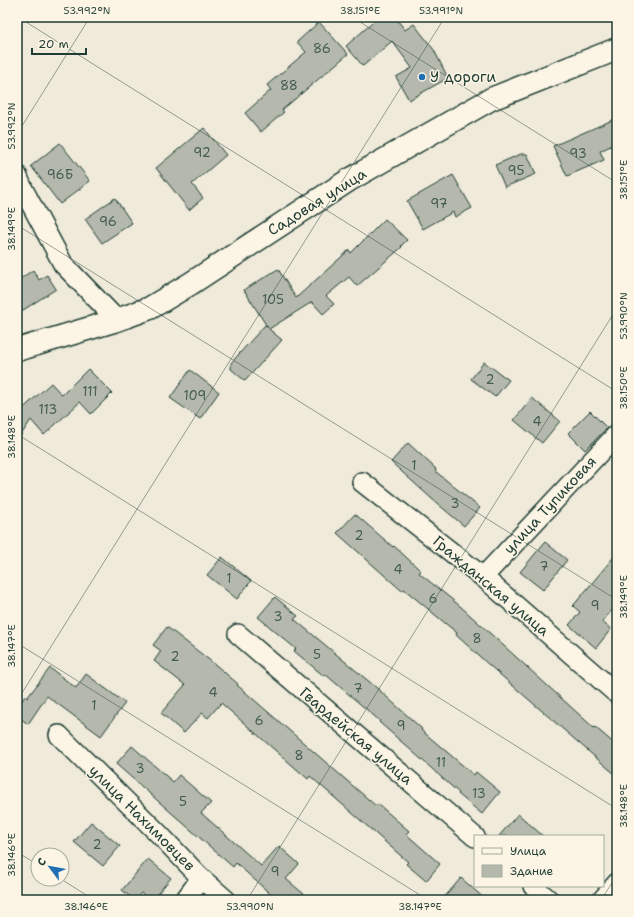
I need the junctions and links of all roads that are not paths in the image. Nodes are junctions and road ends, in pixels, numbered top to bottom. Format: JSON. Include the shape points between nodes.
{"nodes":[{"id":1,"x":617,"y":49,"type":"edge"},
{"id":2,"x":17,"y":175,"type":"edge"},
{"id":3,"x":117,"y":320,"type":"junction"},
{"id":4,"x":17,"y":350,"type":"edge"},
{"id":5,"x":617,"y":434,"type":"edge"},
{"id":6,"x":362,"y":482,"type":"dead end"},
{"id":7,"x":483,"y":577,"type":"junction"},
{"id":8,"x":238,"y":634,"type":"dead end"},
{"id":9,"x":617,"y":694,"type":"edge"},
{"id":10,"x":59,"y":735,"type":"dead end"},
{"id":11,"x":474,"y":836,"type":"edge"},
{"id":12,"x":201,"y":878,"type":"junction"},
{"id":13,"x":617,"y":883,"type":"edge"},
{"id":14,"x":534,"y":887,"type":"edge"},
{"id":15,"x":185,"y":900,"type":"edge"},
{"id":16,"x":226,"y":900,"type":"edge"},
{"id":17,"x":549,"y":900,"type":"edge"},
{"id":18,"x":602,"y":900,"type":"edge"}],
"edges":[{"from":1,"to":3,"type":"main road","name":"Садовая улица","via":[[490,99],[349,180],[157,304]]},
{"from":2,"to":3,"type":"street","via":[[62,264]]},
{"from":3,"to":4,"type":"main road","name":"Садовая улица"},
{"from":5,"to":7,"type":"street","name":"улица Тупиковая"},
{"from":6,"to":7,"type":"street","name":"Гражданская улица"},
{"from":7,"to":9,"type":"street","name":"Гражданская улица"},
{"from":8,"to":11,"type":"street","name":"Гвардейская улица"},
{"from":10,"to":12,"type":"street","name":"улица Нахимовцев"},
{"from":12,"to":15,"type":"street"},
{"from":12,"to":16,"type":"street","name":"улица Нахимовцев"},
{"from":13,"to":18,"type":"street"},
{"from":14,"to":17,"type":"street"}]}
